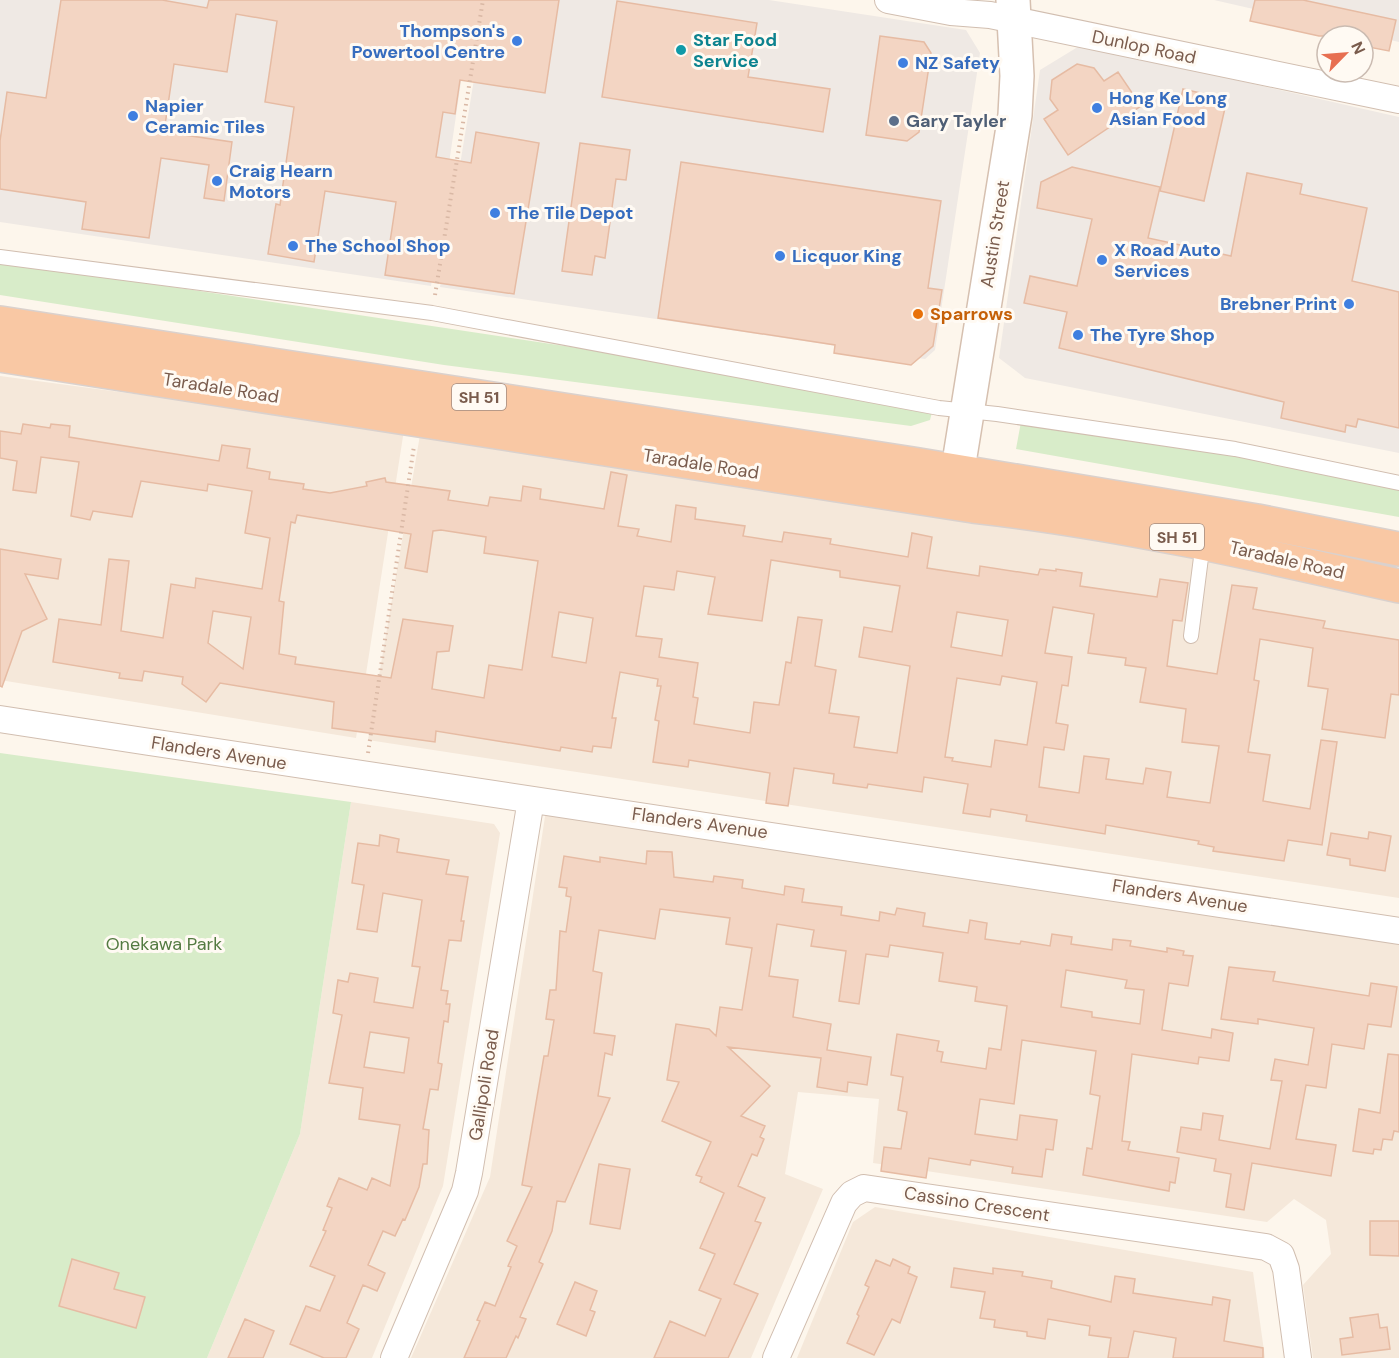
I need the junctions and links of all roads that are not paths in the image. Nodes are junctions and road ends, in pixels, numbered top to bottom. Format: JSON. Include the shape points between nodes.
{"nodes":[{"id":1,"x":888,"y":0,"type":"edge"},
{"id":2,"x":1014,"y":10,"type":"edge"},
{"id":3,"x":1399,"y":100,"type":"edge"},
{"id":4,"x":0,"y":257,"type":"edge"},
{"id":5,"x":0,"y":323,"type":"edge"},
{"id":6,"x":0,"y":355,"type":"edge"},
{"id":7,"x":966,"y":410,"type":"junction"},
{"id":8,"x":1399,"y":483,"type":"edge"},
{"id":9,"x":955,"y":488,"type":"junction"},
{"id":10,"x":1203,"y":542,"type":"junction"},
{"id":11,"x":1399,"y":549,"type":"edge"},
{"id":12,"x":1399,"y":586,"type":"edge"},
{"id":13,"x":1191,"y":636,"type":"dead end"},
{"id":14,"x":0,"y":719,"type":"edge"},
{"id":15,"x":531,"y":800,"type":"junction"},
{"id":16,"x":1399,"y":931,"type":"edge"},
{"id":17,"x":394,"y":1358,"type":"edge"},
{"id":18,"x":776,"y":1358,"type":"edge"},
{"id":19,"x":1298,"y":1358,"type":"edge"}],
"edges":[{"from":1,"to":2,"type":"street","name":"Dunlop Road"},
{"from":2,"to":3,"type":"street","name":"Dunlop Road"},
{"from":2,"to":7,"type":"main road","name":"Austin Street","via":[[1015,115]]},
{"from":4,"to":7,"type":"lane","via":[[432,313]]},
{"from":5,"to":9,"type":"highway","name":"Taradale Road","number":"SH 51","via":[[914,464]]},
{"from":6,"to":9,"type":"highway","name":"Taradale Road","number":"SH 51","via":[[418,418]]},
{"from":7,"to":8,"type":"lane","via":[[1234,449]]},
{"from":7,"to":9,"type":"main road","name":"Austin Street"},
{"from":9,"to":10,"type":"highway","name":"Taradale Road","number":"SH 51","via":[[1082,520]]},
{"from":9,"to":11,"type":"highway","name":"Taradale Road","number":"SH 51","via":[[1257,521]]},
{"from":10,"to":12,"type":"highway","name":"Taradale Road","number":"SH 51"},
{"from":10,"to":13,"type":"lane"},
{"from":14,"to":15,"type":"street","name":"Flanders Avenue"},
{"from":15,"to":16,"type":"street","name":"Flanders Avenue","via":[[810,839]]},
{"from":15,"to":17,"type":"street","name":"Gallipoli Road","via":[[469,1173]]},
{"from":18,"to":19,"type":"street","name":"Cassino Crescent","via":[[844,1203],[864,1188],[1287,1249],[1286,1269]]}]}
